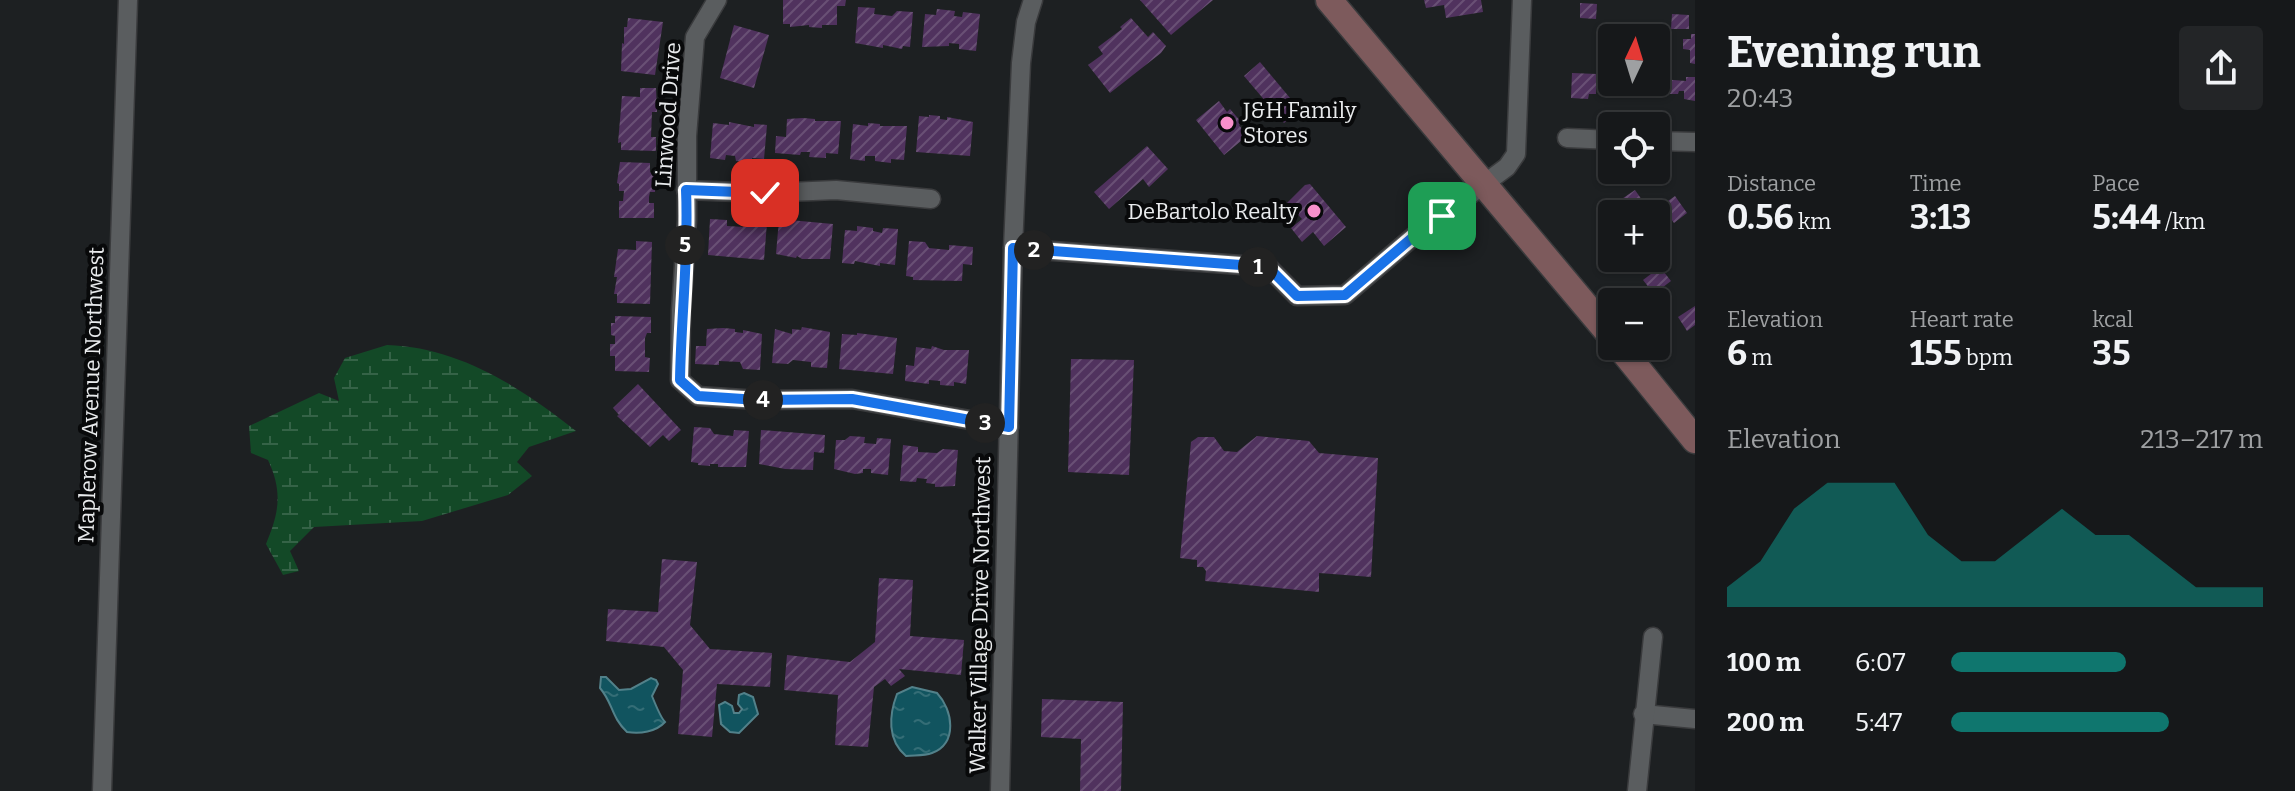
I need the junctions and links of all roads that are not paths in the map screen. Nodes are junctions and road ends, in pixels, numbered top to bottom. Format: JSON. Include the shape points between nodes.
{"nodes":[{"id":1,"x":128,"y":0,"type":"edge"},
{"id":2,"x":717,"y":0,"type":"edge"},
{"id":3,"x":1033,"y":0,"type":"edge"},
{"id":4,"x":1329,"y":0,"type":"edge"},
{"id":5,"x":1522,"y":0,"type":"edge"},
{"id":6,"x":1567,"y":138,"type":"dead end"},
{"id":7,"x":1598,"y":139,"type":"edge"},
{"id":8,"x":1670,"y":141,"type":"edge"},
{"id":9,"x":1695,"y":142,"type":"edge"},
{"id":10,"x":1485,"y":185,"type":"junction"},
{"id":11,"x":686,"y":190,"type":"junction"},
{"id":12,"x":931,"y":199,"type":"dead end"},
{"id":13,"x":1013,"y":248,"type":"junction"},
{"id":14,"x":1598,"y":320,"type":"edge"},
{"id":15,"x":1630,"y":360,"type":"edge"},
{"id":16,"x":1009,"y":427,"type":"junction"},
{"id":17,"x":1695,"y":440,"type":"edge"},
{"id":18,"x":1653,"y":637,"type":"dead end"},
{"id":19,"x":1643,"y":714,"type":"junction"},
{"id":20,"x":1695,"y":719,"type":"edge"},
{"id":21,"x":102,"y":791,"type":"edge"},
{"id":22,"x":1000,"y":791,"type":"edge"},
{"id":23,"x":1637,"y":791,"type":"edge"}],
"edges":[{"from":1,"to":21,"type":"street","name":"Maplerow Avenue Northwest"},
{"from":2,"to":11,"type":"street","name":"Linwood Drive","via":[[695,37]]},
{"from":3,"to":13,"type":"street","name":"Walker Village Drive Northwest","via":[[1021,63]]},
{"from":4,"to":10,"type":"main road"},
{"from":5,"to":10,"type":"street","via":[[1516,154]]},
{"from":6,"to":7,"type":"street"},
{"from":8,"to":9,"type":"street"},
{"from":10,"to":13,"type":"street","via":[[1345,295],[1297,296],[1268,267]]},
{"from":10,"to":14,"type":"main road"},
{"from":11,"to":12,"type":"street","via":[[836,190]]},
{"from":11,"to":16,"type":"street","name":"Linwood Drive","via":[[680,380],[698,396],[852,399]]},
{"from":13,"to":16,"type":"street","name":"Walker Village Drive Northwest"},
{"from":15,"to":17,"type":"main road"},
{"from":16,"to":22,"type":"street","name":"Walker Village Drive Northwest"},
{"from":18,"to":19,"type":"street"},
{"from":19,"to":20,"type":"street"},
{"from":19,"to":23,"type":"street"}]}
